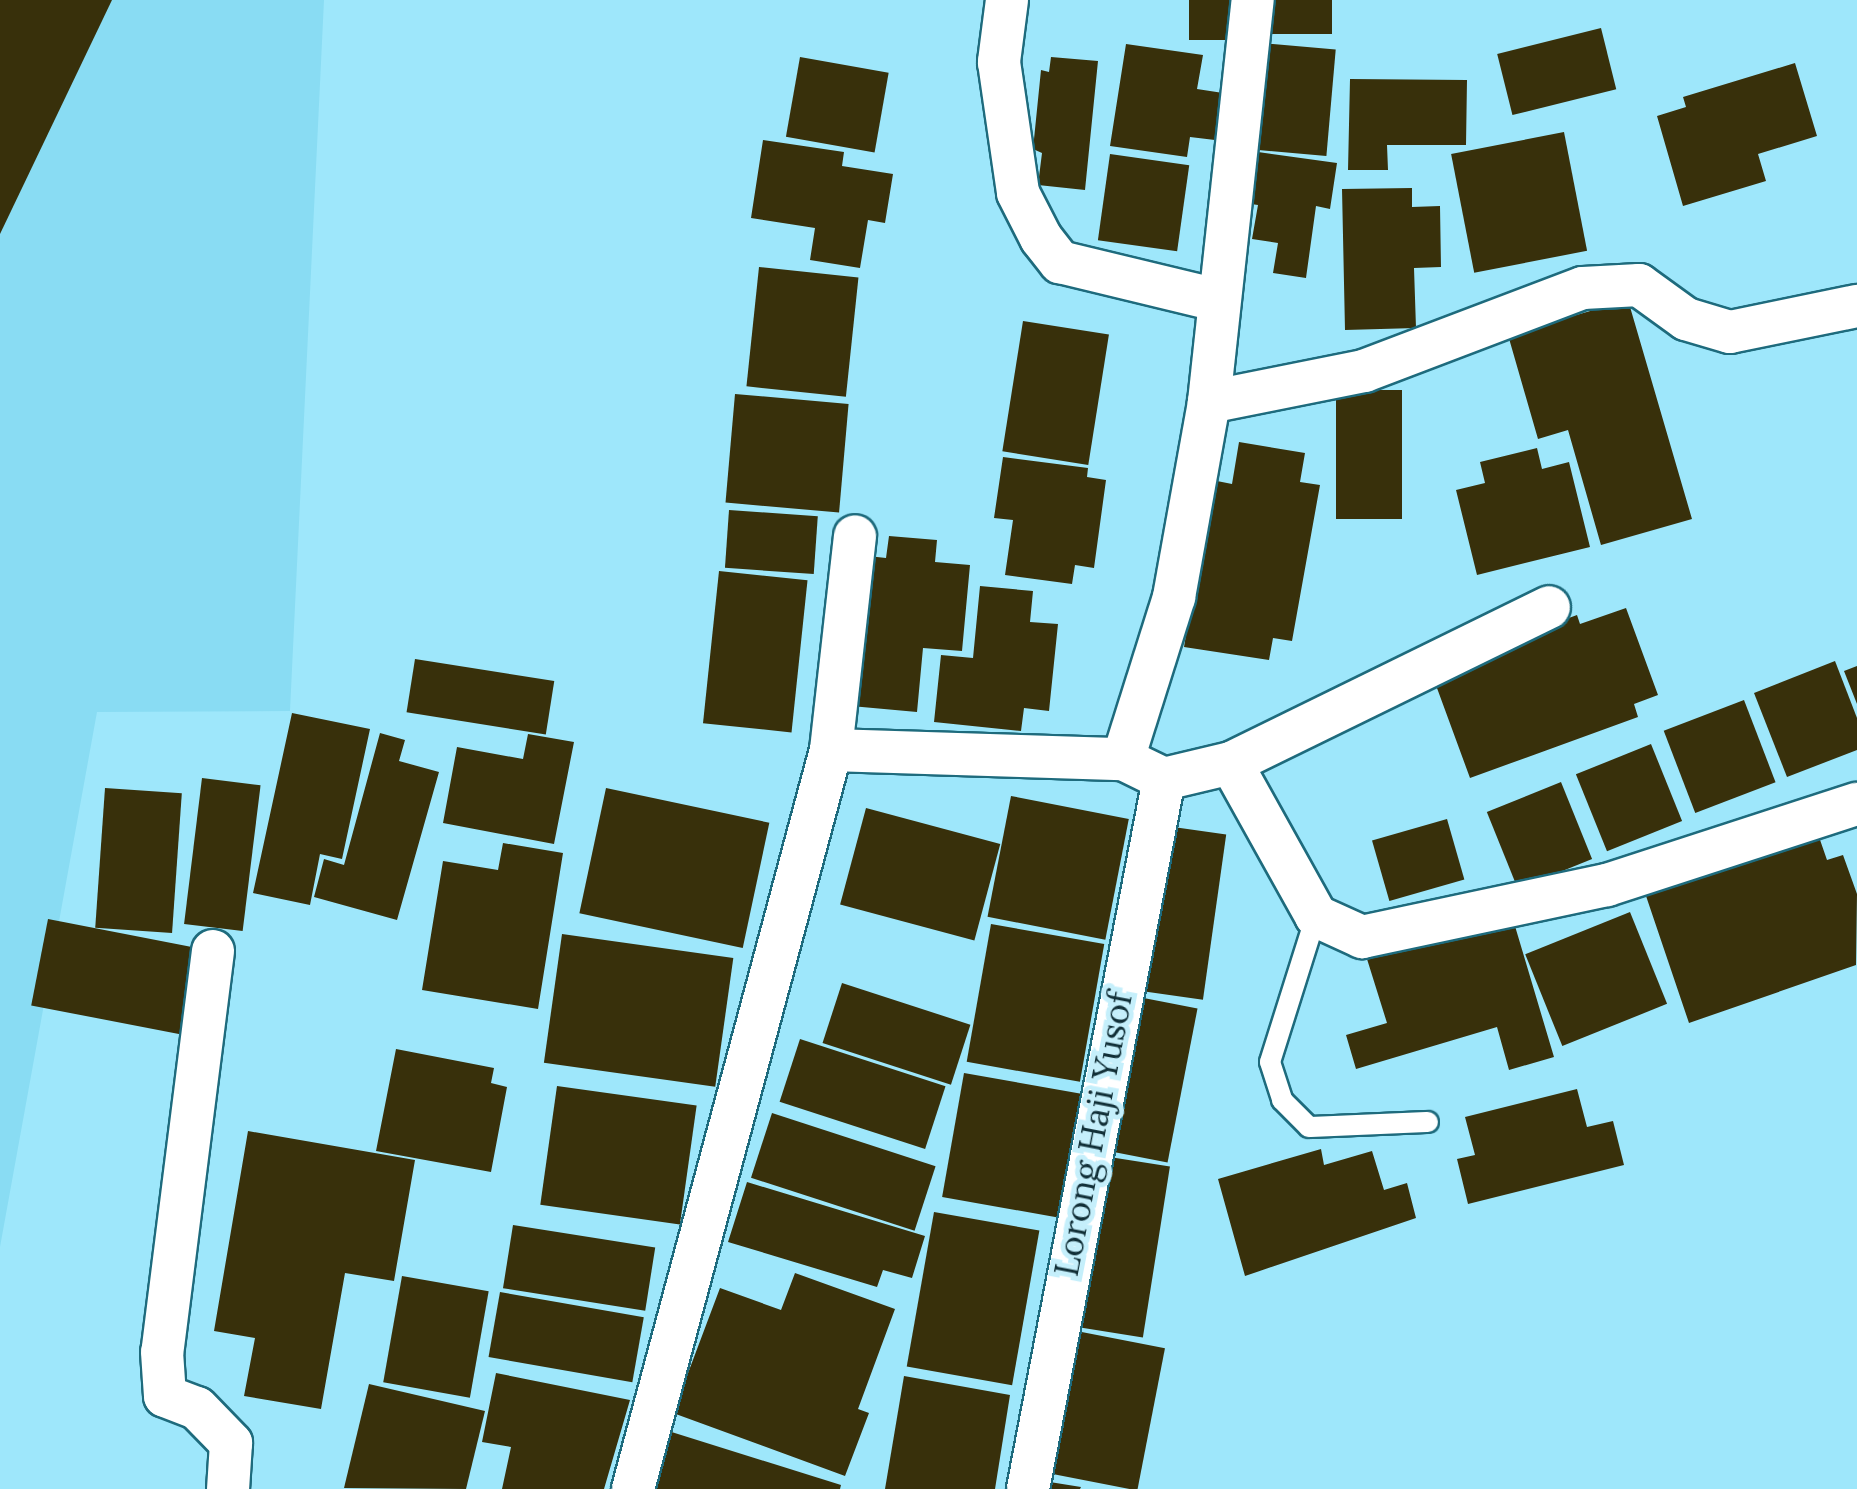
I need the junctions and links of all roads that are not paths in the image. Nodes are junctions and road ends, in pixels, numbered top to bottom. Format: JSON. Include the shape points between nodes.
{"nodes":[{"id":1,"x":1007,"y":0,"type":"edge"},
{"id":2,"x":1253,"y":0,"type":"edge"},
{"id":3,"x":1217,"y":300,"type":"junction"},
{"id":4,"x":1857,"y":306,"type":"edge"},
{"id":5,"x":1209,"y":402,"type":"junction"},
{"id":6,"x":855,"y":536,"type":"dead end"},
{"id":7,"x":1549,"y":607,"type":"dead end"},
{"id":8,"x":831,"y":750,"type":"junction"},
{"id":9,"x":1123,"y":759,"type":"junction"},
{"id":10,"x":1231,"y":763,"type":"junction"},
{"id":11,"x":1164,"y":779,"type":"junction"},
{"id":12,"x":1854,"y":809,"type":"edge"},
{"id":13,"x":1316,"y":916,"type":"junction"},
{"id":14,"x":213,"y":951,"type":"dead end"},
{"id":15,"x":1428,"y":1122,"type":"dead end"},
{"id":16,"x":228,"y":1489,"type":"edge"},
{"id":17,"x":634,"y":1489,"type":"edge"},
{"id":18,"x":1028,"y":1489,"type":"edge"}],
"edges":[{"from":1,"to":3,"type":"street","via":[[999,62],[1018,193],[1041,238],[1060,262]]},
{"from":2,"to":3,"type":"street"},
{"from":3,"to":5,"type":"street"},
{"from":4,"to":5,"type":"street","via":[[1730,332],[1686,318],[1639,285],[1584,288],[1364,371]]},
{"from":5,"to":9,"type":"street","via":[[1174,597]]},
{"from":6,"to":8,"type":"street"},
{"from":7,"to":10,"type":"street"},
{"from":8,"to":9,"type":"street"},
{"from":8,"to":17,"type":"street"},
{"from":9,"to":11,"type":"street"},
{"from":10,"to":11,"type":"street"},
{"from":10,"to":13,"type":"street"},
{"from":11,"to":18,"type":"street","name":"Lorong Haji Yusof"},
{"from":12,"to":13,"type":"street","via":[[1607,886],[1447,921],[1362,937]]},
{"from":13,"to":15,"type":"lane","via":[[1270,1062],[1282,1100],[1309,1127]]},
{"from":14,"to":16,"type":"street","via":[[162,1352],[164,1396],[197,1408],[231,1442]]}]}
